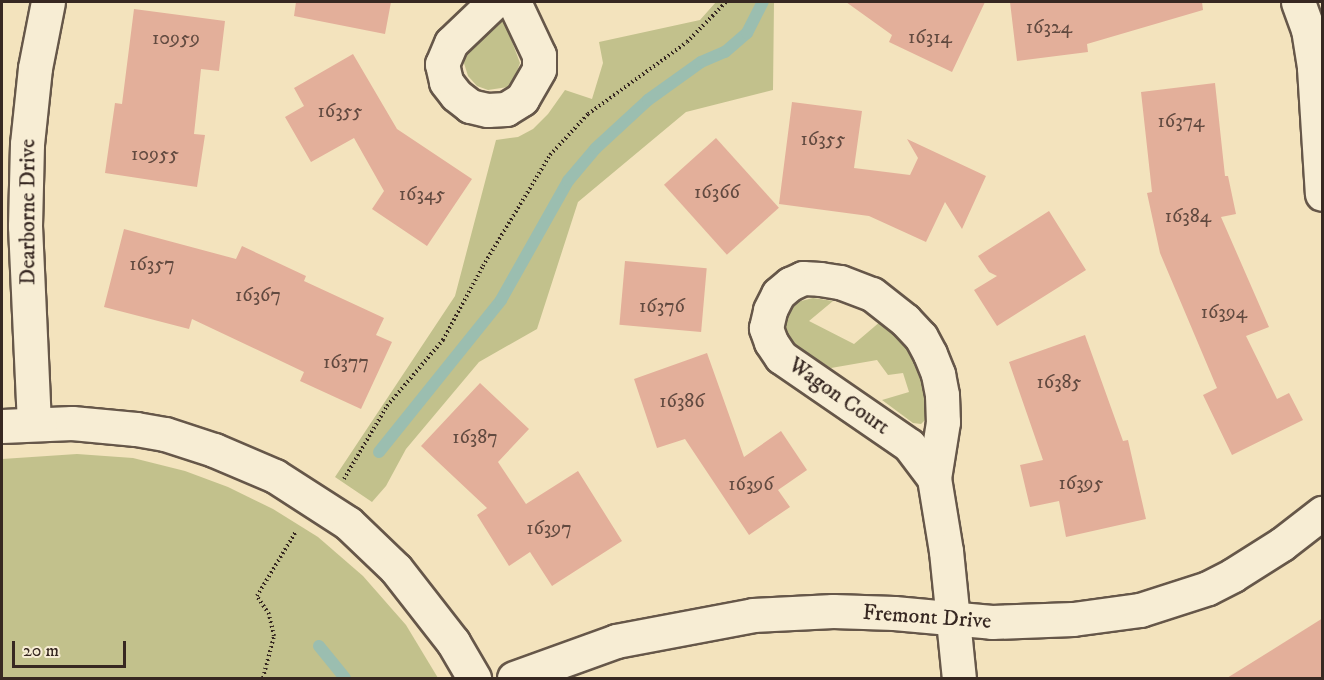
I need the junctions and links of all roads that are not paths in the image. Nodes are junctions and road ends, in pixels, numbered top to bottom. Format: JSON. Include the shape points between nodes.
{"nodes":[{"id":1,"x":48,"y":2,"type":"edge"},
{"id":2,"x":494,"y":2,"type":"edge"},
{"id":3,"x":513,"y":2,"type":"edge"},
{"id":4,"x":1298,"y":2,"type":"edge"},
{"id":5,"x":1323,"y":194,"type":"edge"},
{"id":6,"x":34,"y":424,"type":"junction"},
{"id":7,"x":2,"y":426,"type":"edge"},
{"id":8,"x":934,"y":478,"type":"junction"},
{"id":9,"x":1323,"y":513,"type":"edge"},
{"id":10,"x":952,"y":618,"type":"junction"},
{"id":11,"x":474,"y":678,"type":"edge"},
{"id":12,"x":514,"y":678,"type":"edge"},
{"id":13,"x":959,"y":678,"type":"edge"}],
"edges":[{"from":1,"to":6,"type":"street","name":"Dearborne Drive","via":[[27,144],[26,226]]},
{"from":2,"to":3,"type":"street","via":[[452,44],[442,64],[446,82],[456,95],[470,106],[488,110],[506,109],[522,99],[539,69],[539,55]]},
{"from":4,"to":5,"type":"street","via":[[1308,29],[1314,68]]},
{"from":6,"to":7,"type":"street"},
{"from":6,"to":11,"type":"street","via":[[106,425],[165,434],[243,461],[300,489],[348,523],[396,569],[453,642]]},
{"from":8,"to":8,"type":"street","name":"Wagon Court","via":[[943,422],[942,396],[938,374],[921,337],[887,304],[855,288],[820,279],[803,278],[789,284],[778,294],[766,328],[781,357],[909,445]]},
{"from":8,"to":10,"type":"street","name":"Wagon Court"},
{"from":9,"to":10,"type":"street","name":"Fremont Drive","via":[[1233,576],[1140,610],[1052,621]]},
{"from":10,"to":12,"type":"street","name":"Fremont Drive","via":[[833,611],[753,615],[615,641]]},
{"from":10,"to":13,"type":"street","name":"Wagon Court"}]}
